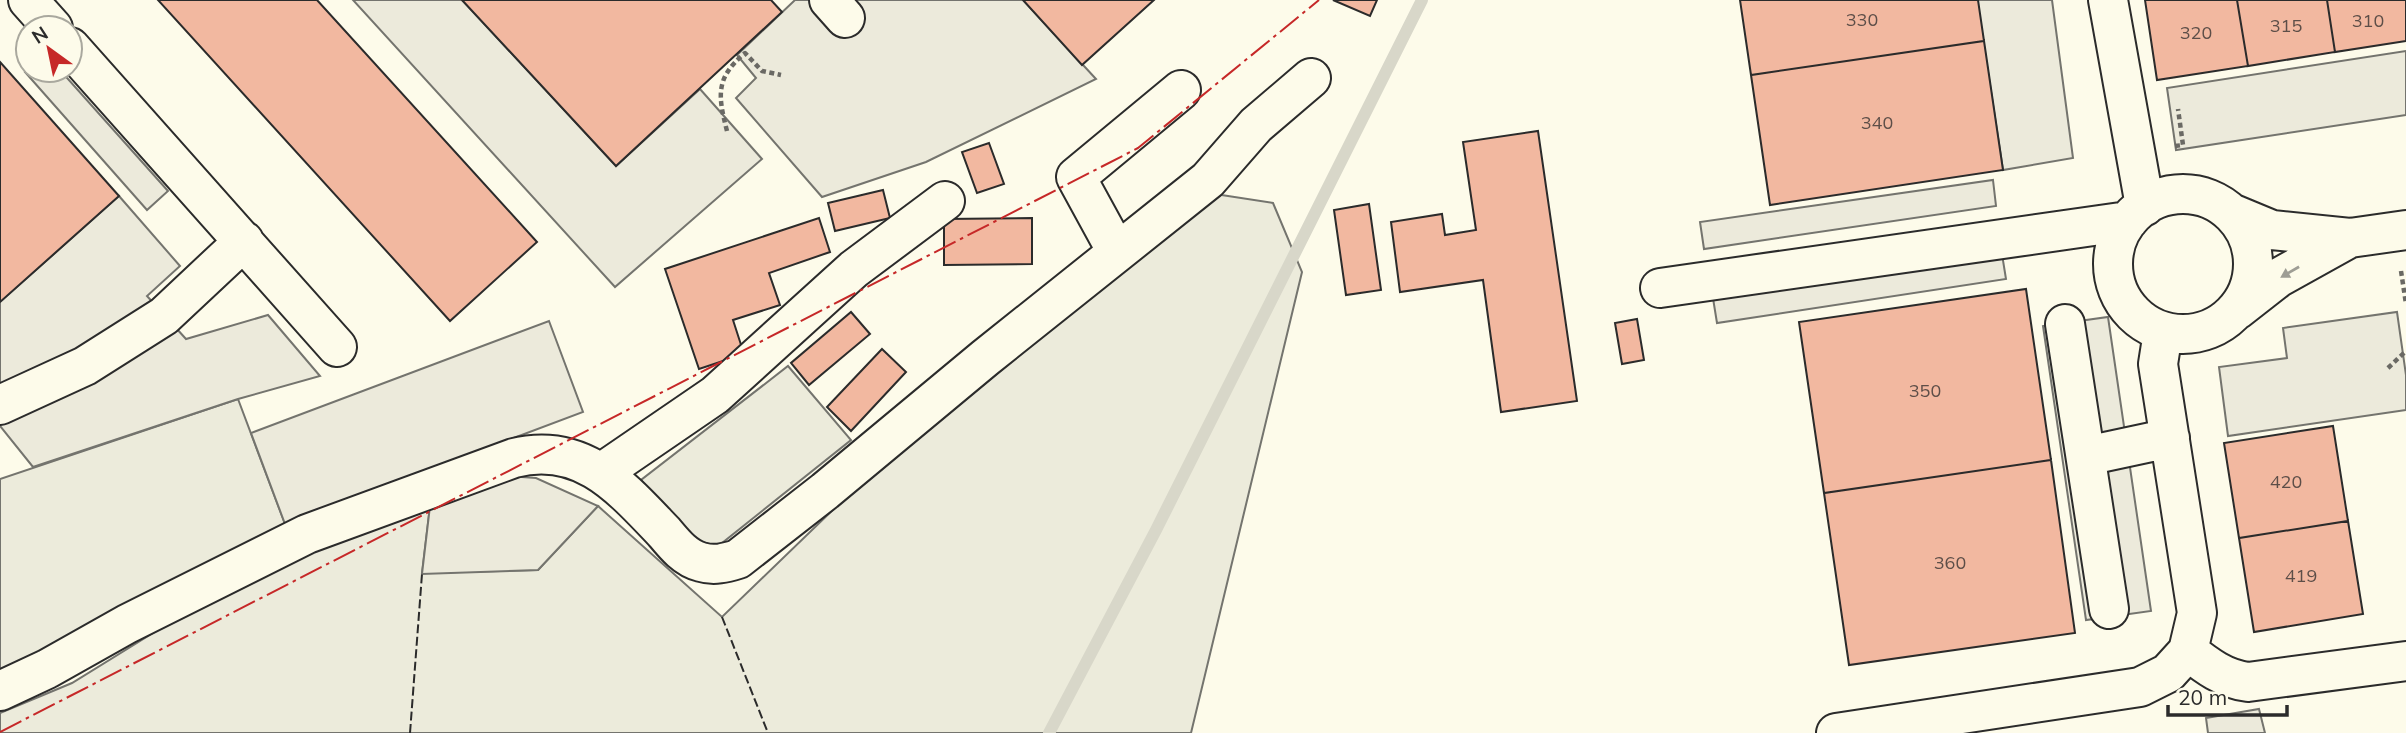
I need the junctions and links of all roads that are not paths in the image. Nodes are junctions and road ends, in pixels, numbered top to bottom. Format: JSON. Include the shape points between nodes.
{"nodes":[{"id":1,"x":28,"y":0,"type":"edge"},
{"id":2,"x":2108,"y":0,"type":"edge"},
{"id":3,"x":40,"y":14,"type":"edge"},
{"id":4,"x":84,"y":63,"type":"edge"},
{"id":5,"x":1311,"y":78,"type":"dead end"},
{"id":6,"x":1181,"y":90,"type":"dead end"},
{"id":7,"x":945,"y":201,"type":"dead end"},
{"id":8,"x":2136,"y":213,"type":"junction"},
{"id":9,"x":2231,"y":213,"type":"junction"},
{"id":10,"x":2406,"y":230,"type":"edge"},
{"id":11,"x":2350,"y":238,"type":"junction"},
{"id":12,"x":244,"y":241,"type":"junction"},
{"id":13,"x":1118,"y":252,"type":"junction"},
{"id":14,"x":1660,"y":288,"type":"dead end"},
{"id":15,"x":2233,"y":314,"type":"junction"},
{"id":16,"x":2065,"y":324,"type":"dead end"},
{"id":17,"x":2163,"y":332,"type":"junction"},
{"id":18,"x":337,"y":346,"type":"dead end"},
{"id":19,"x":0,"y":405,"type":"edge"},
{"id":20,"x":2170,"y":439,"type":"junction"},
{"id":21,"x":2086,"y":456,"type":"junction"},
{"id":22,"x":601,"y":473,"type":"junction"},
{"id":23,"x":2109,"y":609,"type":"dead end"},
{"id":24,"x":2188,"y":651,"type":"junction"},
{"id":25,"x":2406,"y":661,"type":"edge"},
{"id":26,"x":0,"y":691,"type":"edge"},
{"id":27,"x":1836,"y":733,"type":"edge"}],
"edges":[{"from":1,"to":3,"type":"street"},
{"from":2,"to":8,"type":"street"},
{"from":4,"to":12,"type":"street"},
{"from":5,"to":13,"type":"street","via":[[1256,125],[1208,180]]},
{"from":6,"to":13,"type":"street","via":[[1076,177]]},
{"from":7,"to":22,"type":"street","via":[[853,269],[715,395]]},
{"from":8,"to":9,"type":"street","via":[[2166,197],[2189,194],[2211,200]]},
{"from":8,"to":14,"type":"street"},
{"from":8,"to":17,"type":"street","via":[[2116,241],[2116,286],[2126,306]]},
{"from":9,"to":11,"type":"street","via":[[2272,230]]},
{"from":9,"to":15,"type":"street","via":[[2252,252],[2246,295]]},
{"from":10,"to":11,"type":"street"},
{"from":11,"to":15,"type":"street","one_way":true,"via":[[2278,278]]},
{"from":12,"to":18,"type":"street"},
{"from":12,"to":19,"type":"street","via":[[164,316],[85,366]]},
{"from":13,"to":22,"type":"street","via":[[738,559],[720,565],[684,554],[628,494]]},
{"from":15,"to":17,"type":"street","via":[[2201,332]]},
{"from":16,"to":21,"type":"street"},
{"from":17,"to":20,"type":"street","via":[[2158,364]]},
{"from":20,"to":21,"type":"street"},
{"from":20,"to":24,"type":"street","via":[[2197,612]]},
{"from":21,"to":23,"type":"street"},
{"from":22,"to":26,"type":"street","via":[[558,454],[529,454],[501,462],[307,534]]},
{"from":24,"to":25,"type":"street","via":[[2221,674],[2248,682]]},
{"from":24,"to":27,"type":"street","via":[[2168,673],[2140,687]]}]}
